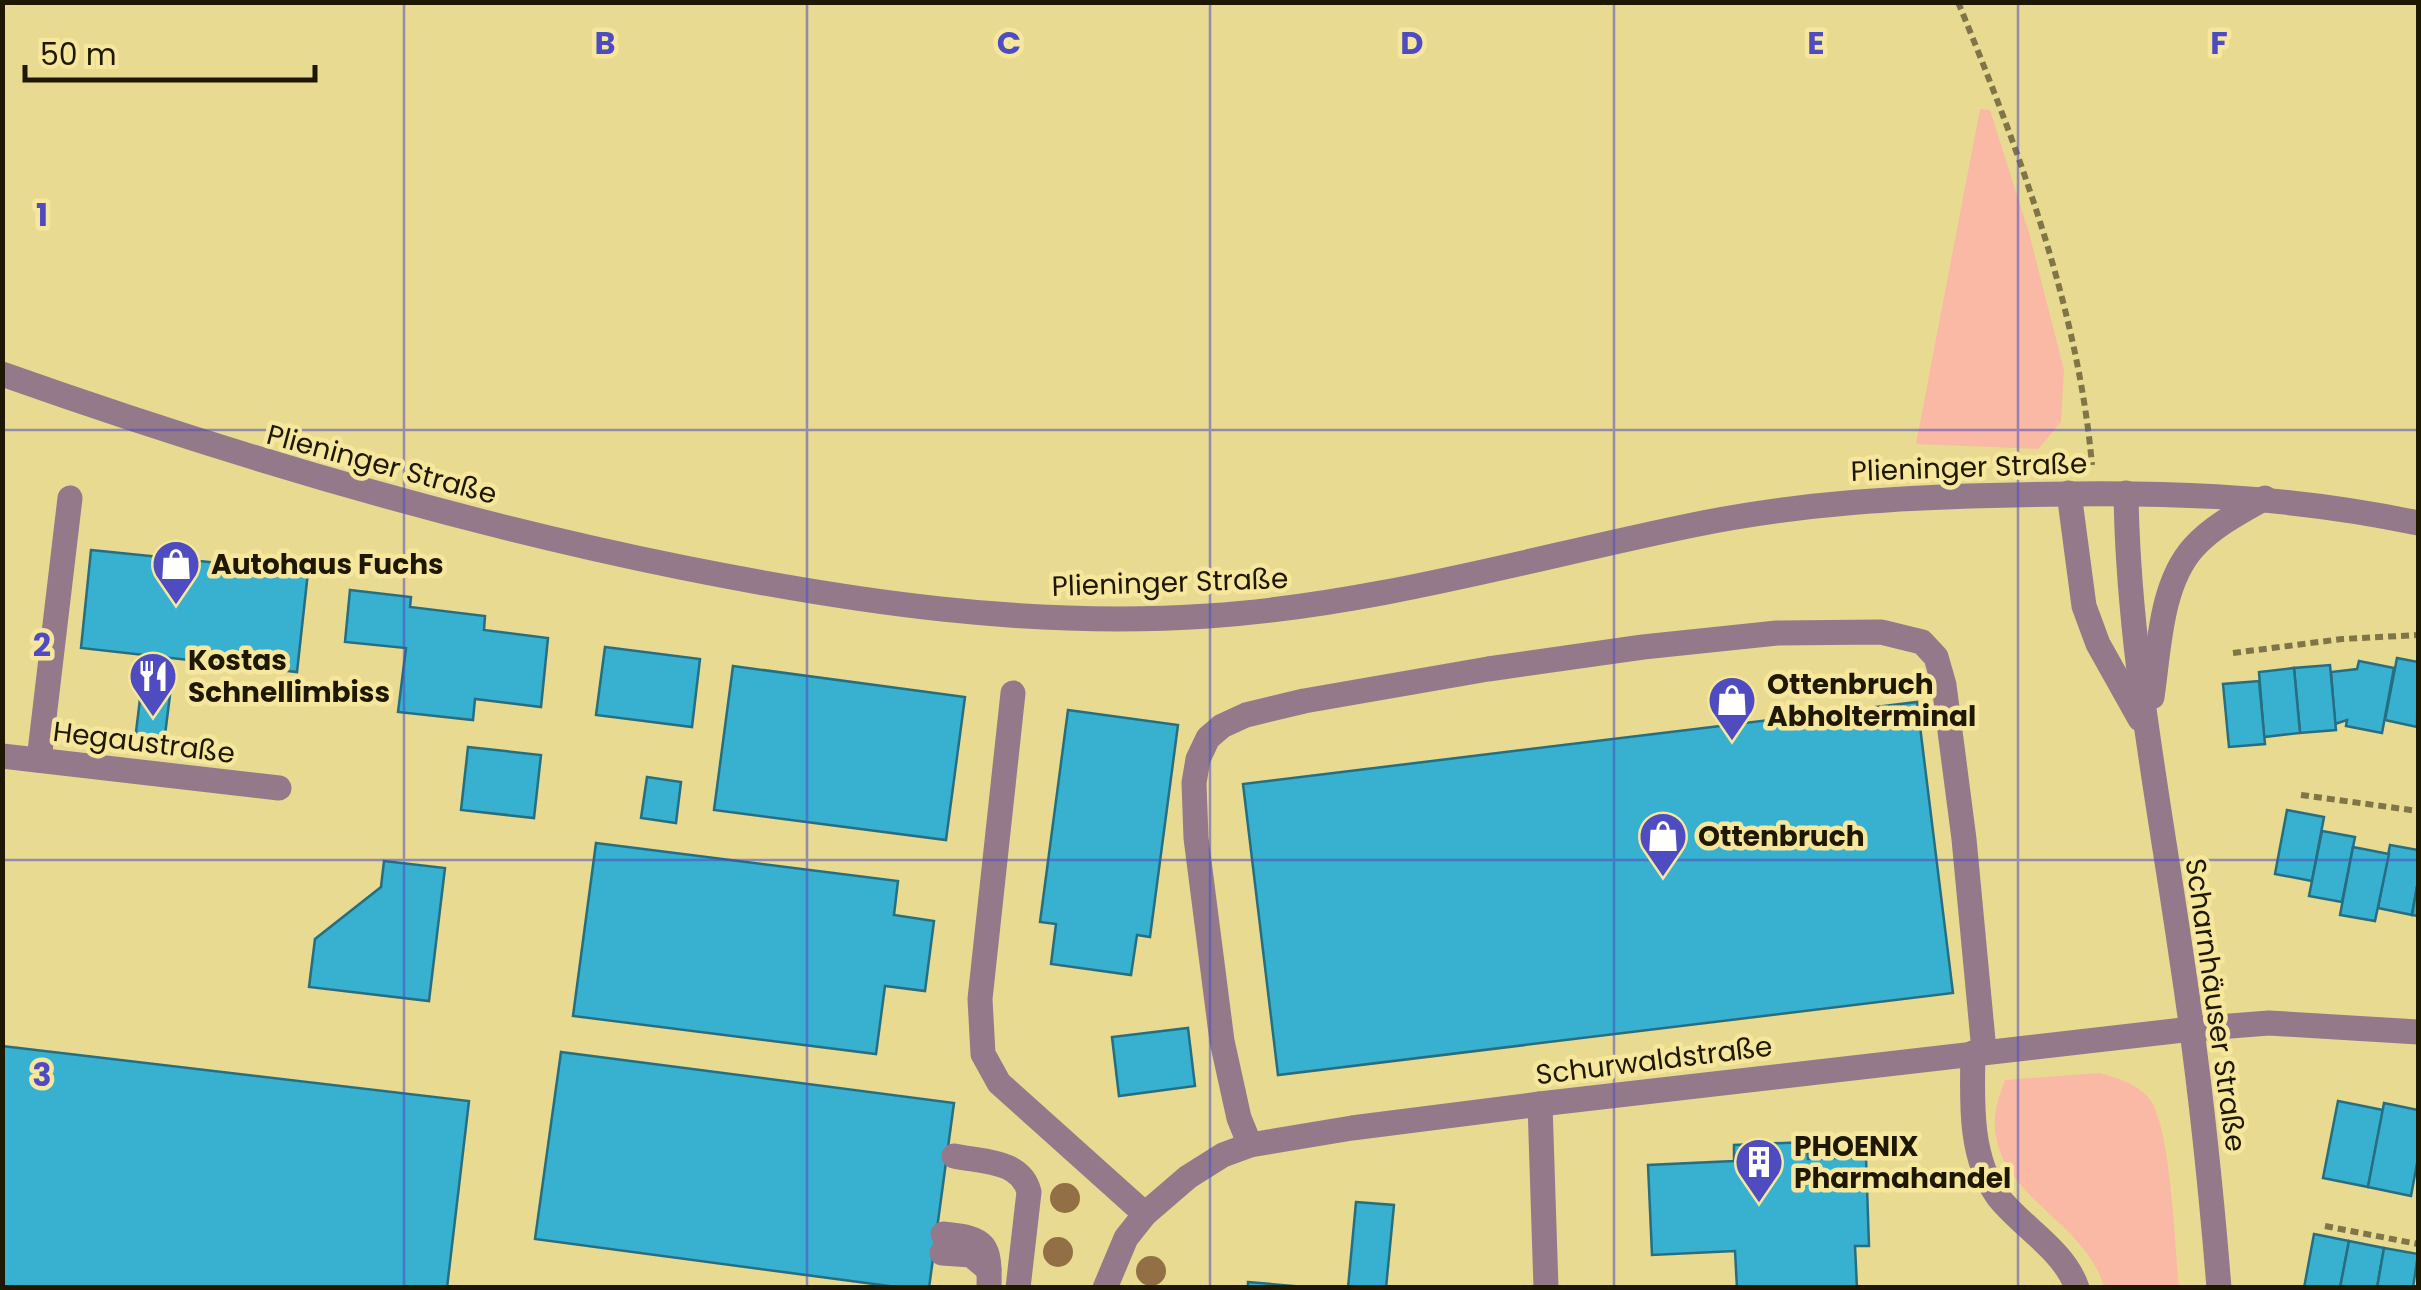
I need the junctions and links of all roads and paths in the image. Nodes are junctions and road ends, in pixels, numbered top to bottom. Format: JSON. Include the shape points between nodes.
{"nodes":[{"id":1,"x":1958,"y":2,"type":"edge"},
{"id":2,"x":2,"y":374,"type":"edge"},
{"id":3,"x":2126,"y":492,"type":"junction"},
{"id":4,"x":2082,"y":493,"type":"junction"},
{"id":5,"x":70,"y":498,"type":"dead end"},
{"id":6,"x":2265,"y":498,"type":"junction"},
{"id":7,"x":2418,"y":523,"type":"edge"},
{"id":8,"x":2418,"y":635,"type":"edge"},
{"id":9,"x":2232,"y":654,"type":"dead end"},
{"id":10,"x":1013,"y":694,"type":"dead end"},
{"id":11,"x":2147,"y":732,"type":"junction"},
{"id":12,"x":2,"y":756,"type":"edge"},
{"id":13,"x":38,"y":760,"type":"junction"},
{"id":14,"x":279,"y":788,"type":"dead end"},
{"id":15,"x":2301,"y":795,"type":"dead end"},
{"id":16,"x":2418,"y":811,"type":"edge"},
{"id":17,"x":2192,"y":1029,"type":"junction"},
{"id":18,"x":2418,"y":1032,"type":"edge"},
{"id":19,"x":1979,"y":1052,"type":"junction"},
{"id":20,"x":1540,"y":1104,"type":"junction"},
{"id":21,"x":1250,"y":1145,"type":"junction"},
{"id":22,"x":954,"y":1156,"type":"dead end"},
{"id":23,"x":1145,"y":1214,"type":"junction"},
{"id":24,"x":2325,"y":1226,"type":"dead end"},
{"id":25,"x":943,"y":1243,"type":"dead end"},
{"id":26,"x":2418,"y":1244,"type":"edge"},
{"id":27,"x":989,"y":1278,"type":"edge"},
{"id":28,"x":1018,"y":1288,"type":"edge"},
{"id":29,"x":1105,"y":1288,"type":"edge"},
{"id":30,"x":1546,"y":1288,"type":"edge"},
{"id":31,"x":2076,"y":1288,"type":"edge"},
{"id":32,"x":2219,"y":1288,"type":"edge"}],
"edges":[{"from":1,"to":4,"type":"path","via":[[1998,100],[2078,362]]},
{"from":2,"to":4,"type":"street","name":"Plieninger Straße","via":[[274,466],[486,525],[823,594],[1034,617],[1274,610],[1802,506]]},
{"from":3,"to":4,"type":"street","name":"Plieninger Straße"},
{"from":3,"to":6,"type":"street","name":"Plieninger Straße"},
{"from":3,"to":11,"type":"street","name":"Scharnhäuser Straße"},
{"from":4,"to":11,"type":"street","name":"Scharnhäuser Straße","via":[[2084,606]]},
{"from":5,"to":13,"type":"street"},
{"from":6,"to":7,"type":"street","name":"Plieninger Straße"},
{"from":6,"to":11,"type":"street","name":"Scharnhäuser Straße","via":[[2203,538],[2177,575]]},
{"from":8,"to":9,"type":"path"},
{"from":10,"to":23,"type":"street","via":[[980,998],[983,1054],[999,1084]]},
{"from":11,"to":17,"type":"street","name":"Scharnhäuser Straße"},
{"from":12,"to":13,"type":"street","name":"Hegaustraße"},
{"from":13,"to":14,"type":"street","name":"Hegaustraße"},
{"from":15,"to":16,"type":"path"},
{"from":17,"to":18,"type":"street","name":"Schurwaldstraße","via":[[2269,1023]]},
{"from":17,"to":19,"type":"street","name":"Schurwaldstraße"},
{"from":17,"to":32,"type":"street","name":"Scharnhäuser Straße"},
{"from":19,"to":20,"type":"street","name":"Schurwaldstraße"},
{"from":19,"to":21,"type":"street","via":[[1961,820],[1936,657],[1922,642],[1880,632],[1778,633],[1643,647],[1304,701],[1246,715],[1208,738],[1194,783],[1196,838],[1225,1058]]},
{"from":19,"to":31,"type":"street","via":[[1974,1116],[1984,1170]]},
{"from":20,"to":21,"type":"street","name":"Schurwaldstraße"},
{"from":20,"to":30,"type":"street"},
{"from":21,"to":23,"type":"street","name":"Schurwaldstraße","via":[[1188,1177]]},
{"from":22,"to":28,"type":"street","via":[[1015,1168],[1026,1178],[1030,1192]]},
{"from":23,"to":29,"type":"street","name":"Schurwaldstraße","via":[[1126,1238]]},
{"from":24,"to":26,"type":"path"},
{"from":25,"to":27,"type":"street","via":[[971,1255]]}]}
